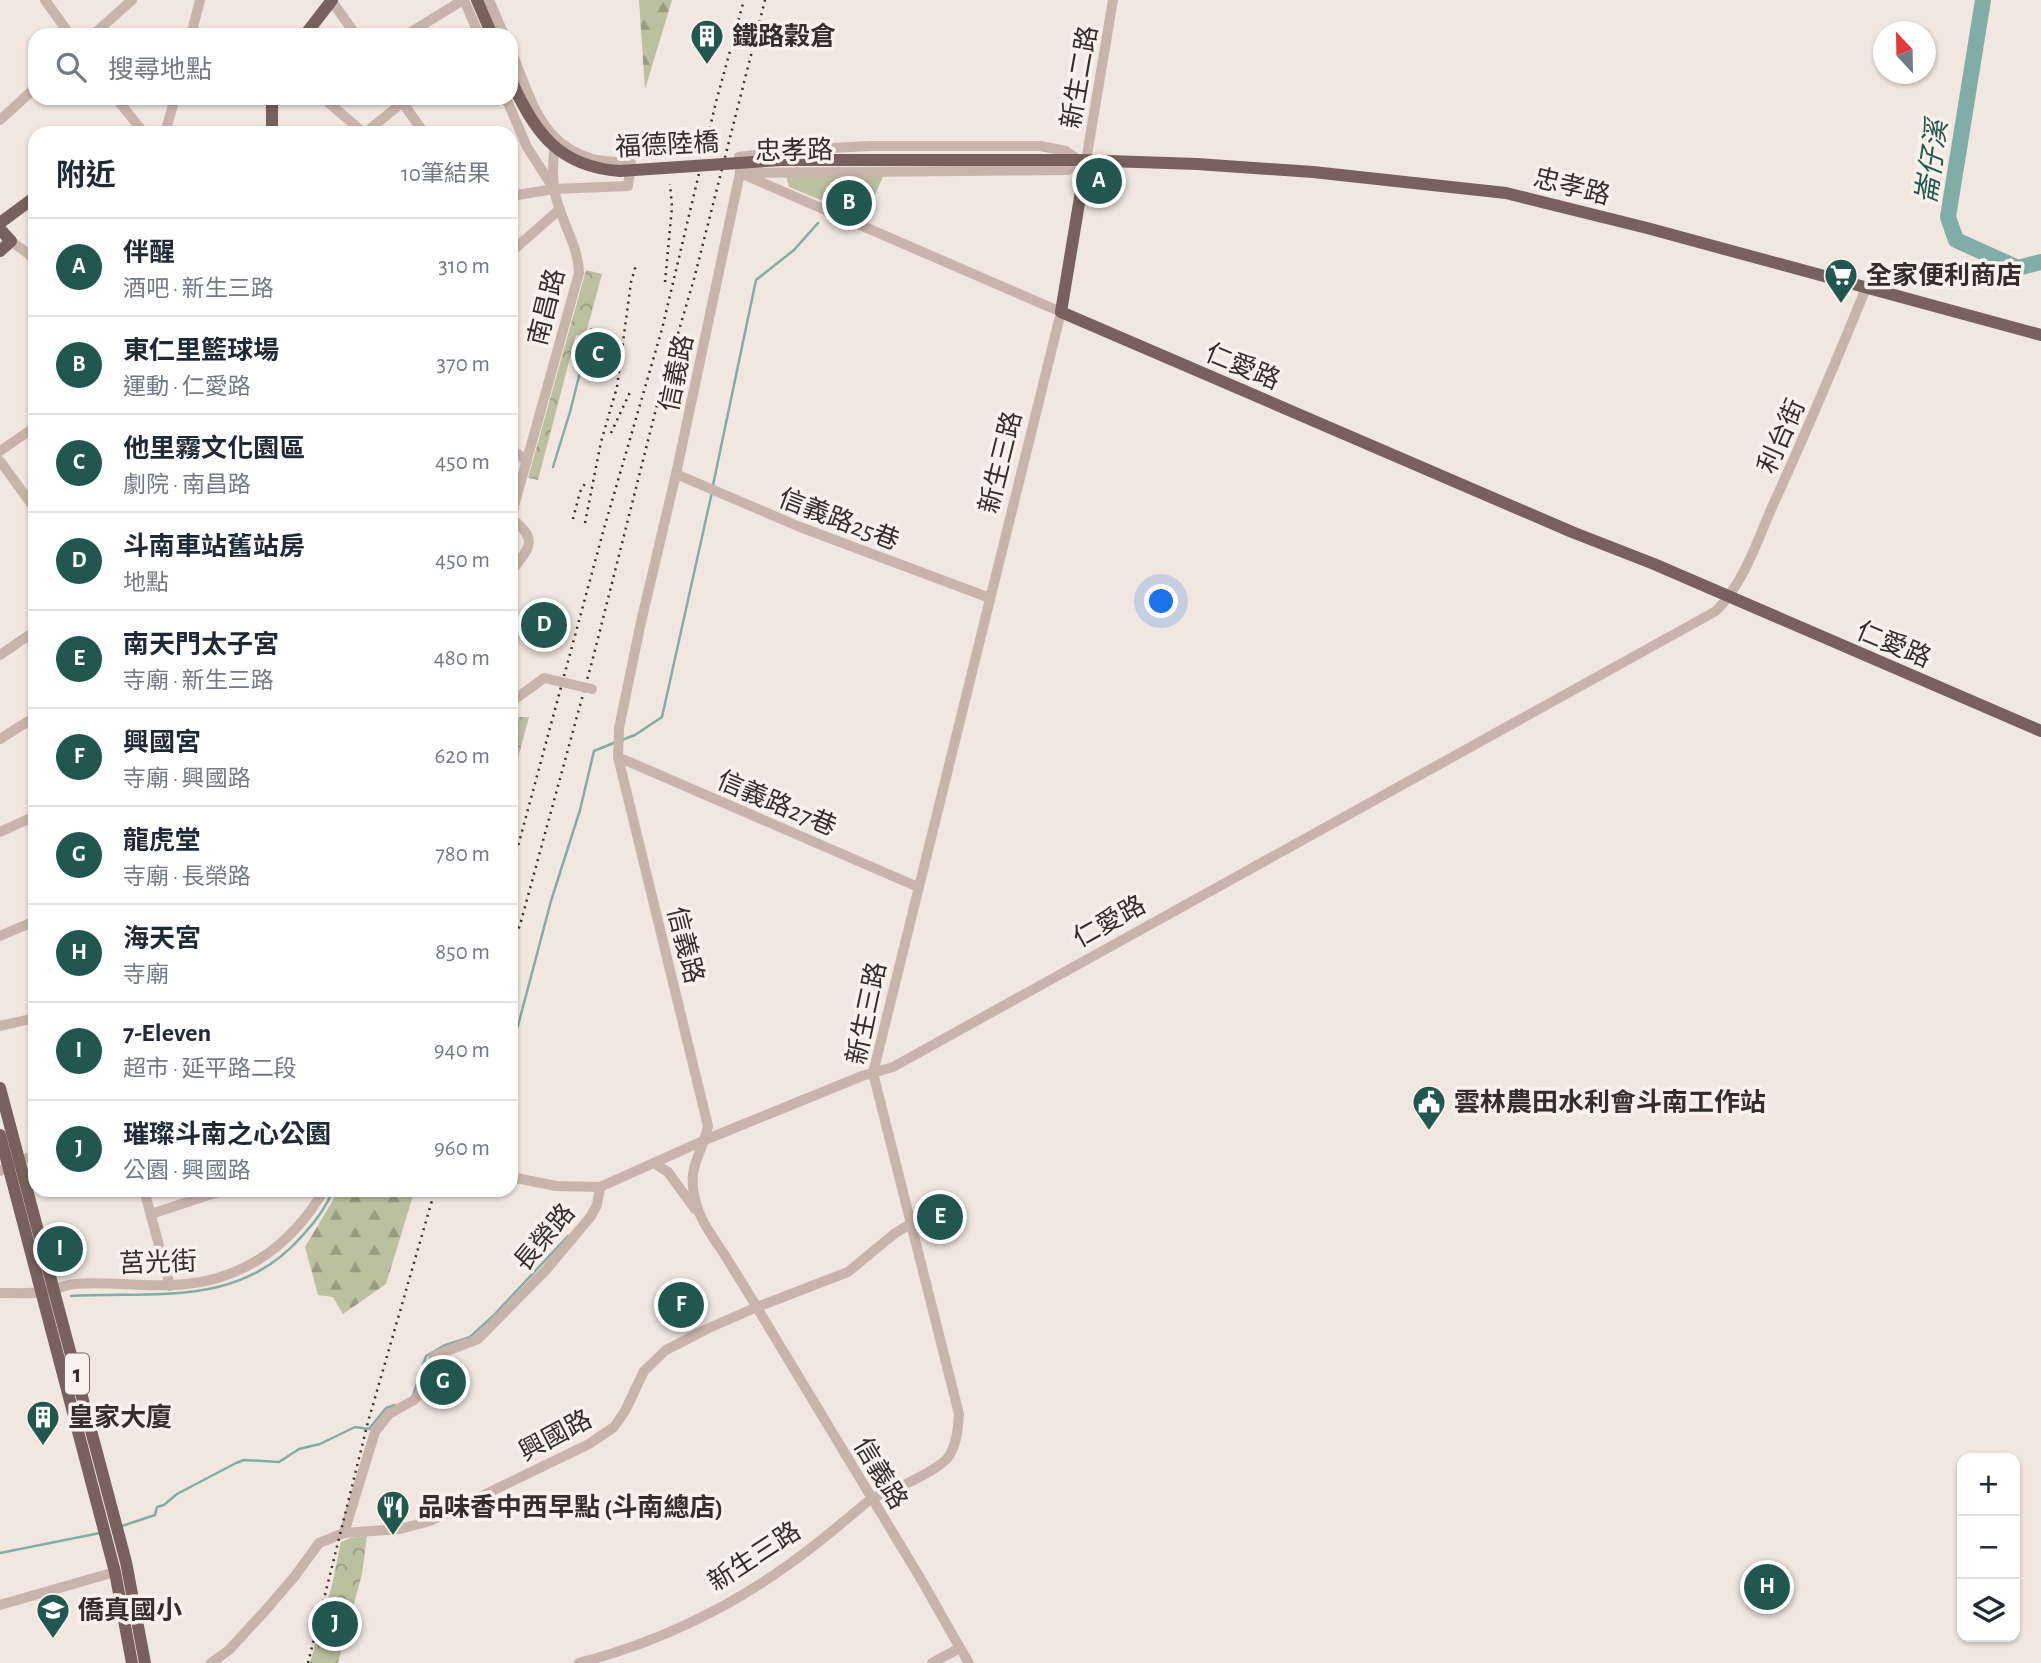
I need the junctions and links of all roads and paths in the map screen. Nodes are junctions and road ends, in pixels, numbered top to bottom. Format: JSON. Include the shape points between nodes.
{"nodes":[{"id":1,"x":45,"y":0,"type":"edge"},
{"id":2,"x":132,"y":0,"type":"edge"},
{"id":3,"x":200,"y":0,"type":"edge"},
{"id":4,"x":331,"y":0,"type":"edge"},
{"id":5,"x":464,"y":0,"type":"edge"},
{"id":6,"x":477,"y":0,"type":"edge"},
{"id":7,"x":489,"y":0,"type":"edge"},
{"id":8,"x":1113,"y":0,"type":"edge"},
{"id":9,"x":65,"y":28,"type":"edge"},
{"id":10,"x":101,"y":28,"type":"edge"},
{"id":11,"x":193,"y":28,"type":"edge"},
{"id":12,"x":310,"y":28,"type":"edge"},
{"id":13,"x":351,"y":28,"type":"edge"},
{"id":14,"x":418,"y":28,"type":"edge"},
{"id":15,"x":476,"y":28,"type":"edge"},
{"id":16,"x":489,"y":28,"type":"edge"},
{"id":17,"x":501,"y":28,"type":"edge"},
{"id":18,"x":518,"y":65,"type":"edge"},
{"id":19,"x":28,"y":94,"type":"edge"},
{"id":20,"x":518,"y":97,"type":"edge"},
{"id":21,"x":122,"y":105,"type":"edge"},
{"id":22,"x":174,"y":105,"type":"edge"},
{"id":23,"x":272,"y":105,"type":"edge"},
{"id":24,"x":331,"y":105,"type":"edge"},
{"id":25,"x":396,"y":105,"type":"edge"},
{"id":26,"x":404,"y":105,"type":"edge"},
{"id":27,"x":509,"y":105,"type":"edge"},
{"id":28,"x":0,"y":120,"type":"edge"},
{"id":29,"x":138,"y":126,"type":"edge"},
{"id":30,"x":167,"y":126,"type":"edge"},
{"id":31,"x":272,"y":126,"type":"edge"},
{"id":32,"x":357,"y":126,"type":"edge"},
{"id":33,"x":373,"y":126,"type":"edge"},
{"id":34,"x":419,"y":126,"type":"edge"},
{"id":35,"x":553,"y":137,"type":"junction"},
{"id":36,"x":525,"y":142,"type":"junction"},
{"id":37,"x":1082,"y":160,"type":"junction"},
{"id":38,"x":740,"y":173,"type":"junction"},
{"id":39,"x":554,"y":189,"type":"junction"},
{"id":40,"x":518,"y":195,"type":"edge"},
{"id":41,"x":28,"y":202,"type":"edge"},
{"id":42,"x":560,"y":209,"type":"junction"},
{"id":43,"x":0,"y":223,"type":"edge"},
{"id":44,"x":0,"y":229,"type":"edge"},
{"id":45,"x":11,"y":241,"type":"junction"},
{"id":46,"x":518,"y":247,"type":"edge"},
{"id":47,"x":0,"y":251,"type":"edge"},
{"id":48,"x":28,"y":254,"type":"edge"},
{"id":49,"x":1866,"y":288,"type":"junction"},
{"id":50,"x":1060,"y":312,"type":"junction"},
{"id":51,"x":2041,"y":335,"type":"edge"},
{"id":52,"x":28,"y":432,"type":"edge"},
{"id":53,"x":0,"y":451,"type":"edge"},
{"id":54,"x":518,"y":454,"type":"edge"},
{"id":55,"x":0,"y":461,"type":"edge"},
{"id":56,"x":527,"y":461,"type":"junction"},
{"id":57,"x":676,"y":474,"type":"junction"},
{"id":58,"x":518,"y":493,"type":"edge"},
{"id":59,"x":28,"y":499,"type":"edge"},
{"id":60,"x":518,"y":524,"type":"edge"},
{"id":61,"x":518,"y":563,"type":"edge"},
{"id":62,"x":990,"y":598,"type":"junction"},
{"id":63,"x":1729,"y":598,"type":"junction"},
{"id":64,"x":28,"y":636,"type":"edge"},
{"id":65,"x":0,"y":655,"type":"edge"},
{"id":66,"x":592,"y":689,"type":"dead end"},
{"id":67,"x":518,"y":699,"type":"edge"},
{"id":68,"x":28,"y":721,"type":"edge"},
{"id":69,"x":2041,"y":732,"type":"edge"},
{"id":70,"x":0,"y":739,"type":"edge"},
{"id":71,"x":618,"y":757,"type":"junction"},
{"id":72,"x":28,"y":819,"type":"edge"},
{"id":73,"x":0,"y":832,"type":"edge"},
{"id":74,"x":918,"y":887,"type":"junction"},
{"id":75,"x":28,"y":924,"type":"edge"},
{"id":76,"x":0,"y":936,"type":"edge"},
{"id":77,"x":28,"y":1020,"type":"edge"},
{"id":78,"x":0,"y":1026,"type":"edge"},
{"id":79,"x":873,"y":1073,"type":"junction"},
{"id":80,"x":0,"y":1088,"type":"edge"},
{"id":81,"x":0,"y":1135,"type":"edge"},
{"id":82,"x":705,"y":1140,"type":"junction"},
{"id":83,"x":28,"y":1158,"type":"edge"},
{"id":84,"x":654,"y":1163,"type":"junction"},
{"id":85,"x":7,"y":1166,"type":"edge"},
{"id":86,"x":518,"y":1178,"type":"edge"},
{"id":87,"x":600,"y":1187,"type":"junction"},
{"id":88,"x":146,"y":1197,"type":"edge"},
{"id":89,"x":203,"y":1197,"type":"edge"},
{"id":90,"x":320,"y":1197,"type":"edge"},
{"id":91,"x":151,"y":1214,"type":"junction"},
{"id":92,"x":700,"y":1216,"type":"junction"},
{"id":93,"x":910,"y":1224,"type":"junction"},
{"id":94,"x":170,"y":1286,"type":"junction"},
{"id":95,"x":49,"y":1291,"type":"junction"},
{"id":96,"x":0,"y":1293,"type":"edge"},
{"id":97,"x":757,"y":1307,"type":"junction"},
{"id":98,"x":872,"y":1498,"type":"junction"},
{"id":99,"x":344,"y":1533,"type":"junction"},
{"id":100,"x":115,"y":1572,"type":"junction"},
{"id":101,"x":0,"y":1605,"type":"edge"},
{"id":102,"x":960,"y":1648,"type":"junction"},
{"id":103,"x":967,"y":1662,"type":"edge"},
{"id":104,"x":132,"y":1663,"type":"edge"},
{"id":105,"x":145,"y":1663,"type":"edge"},
{"id":106,"x":211,"y":1663,"type":"edge"},
{"id":107,"x":579,"y":1663,"type":"edge"},
{"id":108,"x":933,"y":1663,"type":"edge"}],
"edges":[{"from":1,"to":9,"type":"street"},
{"from":2,"to":10,"type":"street"},
{"from":3,"to":11,"type":"street"},
{"from":4,"to":12,"type":"main road"},
{"from":4,"to":13,"type":"street"},
{"from":5,"to":14,"type":"street"},
{"from":5,"to":15,"type":"street"},
{"from":6,"to":16,"type":"main road"},
{"from":7,"to":17,"type":"street"},
{"from":8,"to":37,"type":"street","name":"新生二路"},
{"from":18,"to":35,"type":"street"},
{"from":19,"to":28,"type":"street"},
{"from":20,"to":37,"type":"main road","name":"福德陸橋","bridge":true,"via":[[542,136],[573,160],[598,169],[782,160]]},
{"from":21,"to":29,"type":"street"},
{"from":22,"to":30,"type":"street"},
{"from":23,"to":31,"type":"main road"},
{"from":24,"to":32,"type":"street"},
{"from":25,"to":33,"type":"street"},
{"from":26,"to":34,"type":"street"},
{"from":27,"to":36,"type":"street"},
{"from":35,"to":36,"type":"street","via":[[539,146]]},
{"from":35,"to":39,"type":"street"},
{"from":35,"to":39,"type":"street","via":[[576,153],[631,163],[628,186]]},
{"from":36,"to":39,"type":"street"},
{"from":37,"to":38,"type":"street","name":"忠孝路","via":[[1068,170]]},
{"from":37,"to":38,"type":"street","name":"忠孝路","via":[[1040,146],[870,146],[739,157]]},
{"from":37,"to":49,"type":"main road","name":"忠孝路","via":[[1314,172],[1506,193]]},
{"from":37,"to":50,"type":"main road","name":"新生三路"},
{"from":38,"to":50,"type":"street","name":"仁愛路"},
{"from":38,"to":57,"type":"street","name":"信義路"},
{"from":39,"to":40,"type":"street"},
{"from":39,"to":42,"type":"street","name":"南昌路"},
{"from":41,"to":43,"type":"main road"},
{"from":42,"to":46,"type":"street"},
{"from":42,"to":56,"type":"street","name":"南昌路","via":[[579,257],[579,273]]},
{"from":44,"to":45,"type":"main road"},
{"from":45,"to":47,"type":"main road"},
{"from":45,"to":48,"type":"street"},
{"from":49,"to":51,"type":"main road","name":"忠孝路"},
{"from":49,"to":63,"type":"street","name":"利台街","via":[[1800,447]]},
{"from":50,"to":62,"type":"street","name":"新生三路"},
{"from":50,"to":63,"type":"main road","name":"仁愛路"},
{"from":52,"to":53,"type":"street"},
{"from":54,"to":56,"type":"street"},
{"from":55,"to":59,"type":"street"},
{"from":56,"to":58,"type":"street","name":"南昌路"},
{"from":57,"to":62,"type":"street","name":"信義路25巷","via":[[800,527]]},
{"from":57,"to":71,"type":"street","name":"信義路","via":[[640,622],[619,728]]},
{"from":60,"to":61,"type":"street","via":[[530,537]]},
{"from":62,"to":74,"type":"street","name":"新生三路"},
{"from":63,"to":69,"type":"main road","name":"仁愛路"},
{"from":63,"to":79,"type":"street","name":"仁愛路","via":[[1716,611],[1408,782],[893,1067]]},
{"from":64,"to":65,"type":"street"},
{"from":66,"to":67,"type":"street","bridge":true,"via":[[544,678]]},
{"from":68,"to":70,"type":"street"},
{"from":71,"to":74,"type":"street","name":"信義路27巷"},
{"from":71,"to":82,"type":"street","name":"信義路","via":[[694,1064],[708,1126]]},
{"from":72,"to":73,"type":"street"},
{"from":74,"to":79,"type":"street","name":"新生三路"},
{"from":75,"to":76,"type":"street"},
{"from":77,"to":78,"type":"street"},
{"from":79,"to":82,"type":"street","name":"長榮路"},
{"from":79,"to":93,"type":"street","name":"新生三路"},
{"from":80,"to":85,"type":"main road","number":"1"},
{"from":81,"to":85,"type":"main road","number":"1"},
{"from":82,"to":84,"type":"street","name":"長榮路"},
{"from":82,"to":92,"type":"street","name":"信義路","via":[[693,1173]]},
{"from":83,"to":85,"type":"street"},
{"from":84,"to":87,"type":"street","name":"長榮路"},
{"from":84,"to":92,"type":"street","via":[[668,1172]]},
{"from":85,"to":95,"type":"main road","number":"1"},
{"from":86,"to":87,"type":"street","via":[[556,1186]]},
{"from":87,"to":99,"type":"street","name":"長榮路","via":[[591,1216],[546,1270],[478,1339],[435,1356],[424,1389],[389,1414],[375,1432]]},
{"from":88,"to":91,"type":"street"},
{"from":89,"to":91,"type":"street"},
{"from":90,"to":94,"type":"street","name":"莒光街","via":[[293,1234],[238,1272],[203,1283]]},
{"from":91,"to":94,"type":"street"},
{"from":92,"to":97,"type":"street","name":"信義路"},
{"from":93,"to":97,"type":"street","name":"興國路","via":[[848,1272]]},
{"from":93,"to":98,"type":"street","name":"新生三路","via":[[958,1414],[957,1435],[940,1464]]},
{"from":94,"to":95,"type":"street","name":"莒光街","via":[[73,1284]]},
{"from":95,"to":96,"type":"street","name":"莒光街"},
{"from":95,"to":100,"type":"main road","number":"1"},
{"from":95,"to":105,"type":"main road","number":"1","via":[[126,1562]]},
{"from":97,"to":98,"type":"street","name":"信義路"},
{"from":97,"to":99,"type":"street","name":"興國路","via":[[656,1357],[637,1381],[614,1427],[589,1444],[430,1521],[400,1529]]},
{"from":98,"to":102,"type":"street","name":"信義路"},
{"from":98,"to":107,"type":"street","name":"新生三路","via":[[787,1567],[735,1598],[665,1635]]},
{"from":99,"to":106,"type":"street","name":"興國路","via":[[319,1543],[264,1612]]},
{"from":100,"to":101,"type":"street"},
{"from":100,"to":104,"type":"main road","number":"1"},
{"from":102,"to":103,"type":"street","name":"信義路"},
{"from":102,"to":108,"type":"street"}]}
